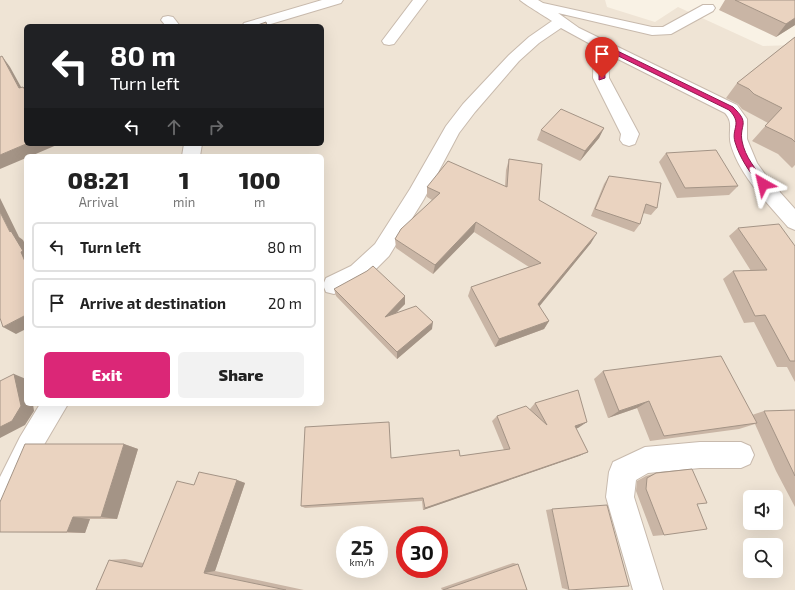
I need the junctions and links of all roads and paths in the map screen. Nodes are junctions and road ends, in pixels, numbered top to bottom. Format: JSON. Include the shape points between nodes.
{"nodes":[{"id":1,"x":336,"y":0,"type":"edge"},
{"id":2,"x":420,"y":0,"type":"edge"},
{"id":3,"x":532,"y":2,"type":"edge"},
{"id":4,"x":708,"y":8,"type":"dead end"},
{"id":5,"x":560,"y":22,"type":"junction"},
{"id":6,"x":255,"y":24,"type":"edge"},
{"id":7,"x":389,"y":41,"type":"dead end"},
{"id":8,"x":601,"y":45,"type":"junction"},
{"id":9,"x":629,"y":140,"type":"dead end"},
{"id":10,"x":795,"y":222,"type":"edge"},
{"id":11,"x":334,"y":285,"type":"dead end"},
{"id":12,"x":54,"y":406,"type":"edge"},
{"id":13,"x":741,"y":455,"type":"dead end"},
{"id":14,"x":0,"y":508,"type":"edge"},
{"id":15,"x":648,"y":590,"type":"edge"}],
"edges":[{"from":1,"to":6,"type":"street"},
{"from":2,"to":7,"type":"street"},
{"from":3,"to":4,"type":"street","via":[[652,31],[666,31]]},
{"from":3,"to":5,"type":"street"},
{"from":5,"to":8,"type":"street"},
{"from":5,"to":11,"type":"street","via":[[514,58],[465,113],[452,130],[382,250],[359,272]]},
{"from":8,"to":9,"type":"street","via":[[602,78],[630,134]]},
{"from":8,"to":10,"type":"street","via":[[731,109],[738,116],[738,140],[746,160]]},
{"from":12,"to":14,"type":"street","via":[[29,446]]},
{"from":13,"to":15,"type":"street","via":[[700,455],[645,460],[623,472],[620,497]]}]}
